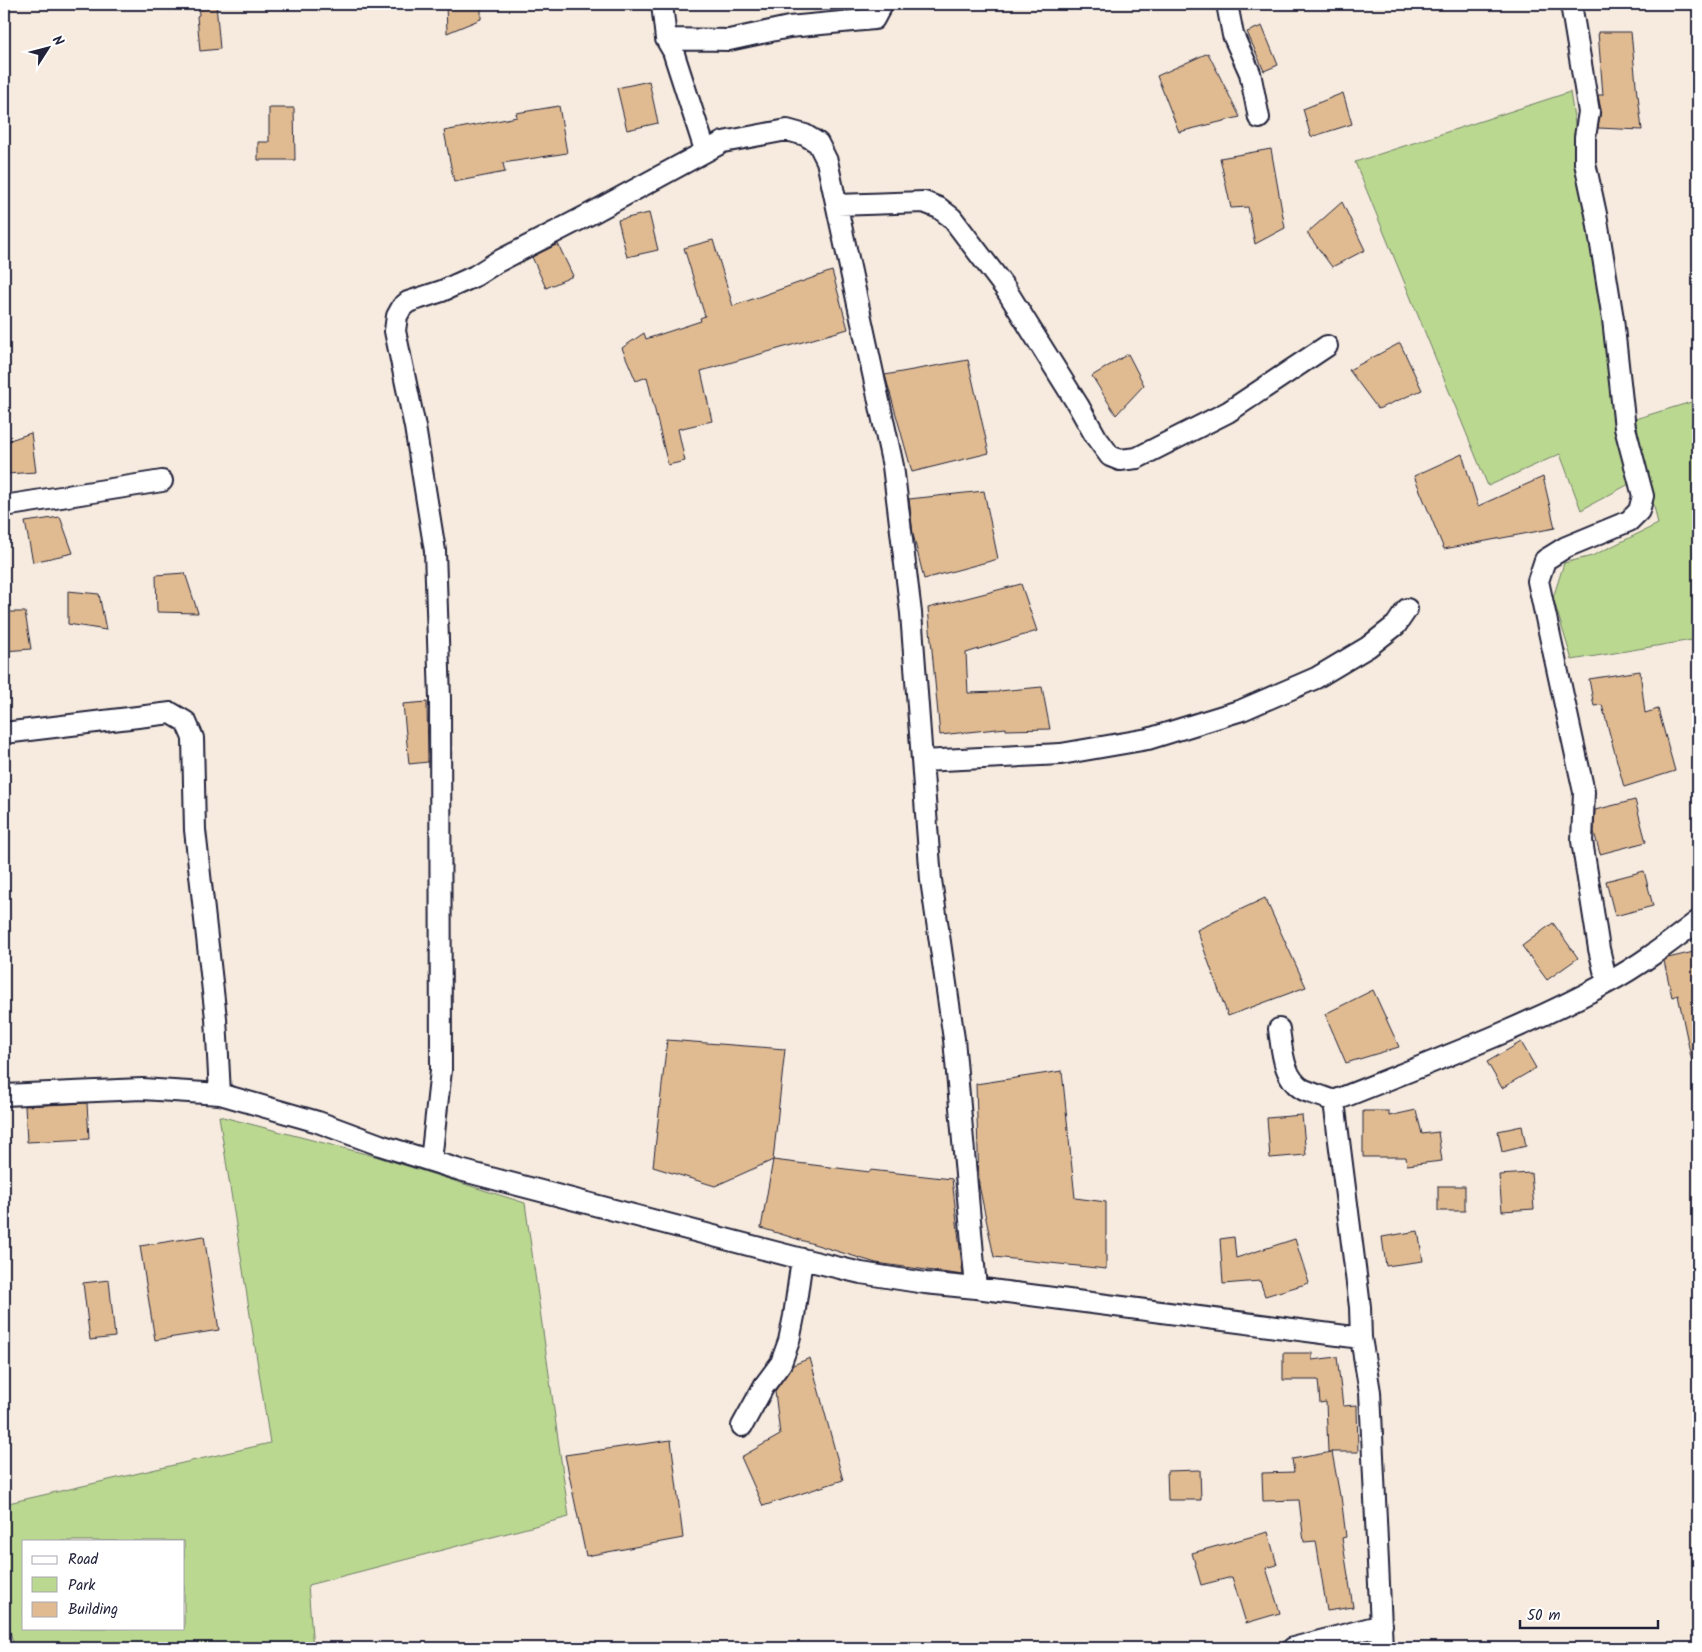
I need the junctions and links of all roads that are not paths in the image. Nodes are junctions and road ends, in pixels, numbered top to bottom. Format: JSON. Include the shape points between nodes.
{"nodes":[{"id":1,"x":662,"y":4,"type":"edge"},
{"id":2,"x":882,"y":4,"type":"edge"},
{"id":3,"x":1227,"y":4,"type":"edge"},
{"id":4,"x":1571,"y":4,"type":"edge"},
{"id":5,"x":666,"y":39,"type":"junction"},
{"id":6,"x":1259,"y":118,"type":"dead end"},
{"id":7,"x":705,"y":150,"type":"junction"},
{"id":8,"x":836,"y":206,"type":"junction"},
{"id":9,"x":1327,"y":346,"type":"dead end"},
{"id":10,"x":162,"y":481,"type":"dead end"},
{"id":11,"x":4,"y":506,"type":"edge"},
{"id":12,"x":1407,"y":609,"type":"dead end"},
{"id":13,"x":4,"y":733,"type":"edge"},
{"id":14,"x":922,"y":761,"type":"junction"},
{"id":15,"x":1698,"y":921,"type":"edge"},
{"id":16,"x":1607,"y":983,"type":"junction"},
{"id":17,"x":1279,"y":1029,"type":"dead end"},
{"id":18,"x":220,"y":1094,"type":"junction"},
{"id":19,"x":4,"y":1095,"type":"edge"},
{"id":20,"x":1334,"y":1101,"type":"junction"},
{"id":21,"x":431,"y":1161,"type":"junction"},
{"id":22,"x":802,"y":1259,"type":"junction"},
{"id":23,"x":976,"y":1288,"type":"junction"},
{"id":24,"x":1361,"y":1338,"type":"junction"},
{"id":25,"x":742,"y":1426,"type":"dead end"},
{"id":26,"x":1382,"y":1625,"type":"junction"},
{"id":27,"x":1292,"y":1648,"type":"edge"},
{"id":28,"x":1382,"y":1648,"type":"edge"}],
"edges":[{"from":1,"to":5,"type":"street"},
{"from":2,"to":5,"type":"street","via":[[874,19],[790,27],[729,40]]},
{"from":3,"to":6,"type":"street","via":[[1233,35],[1250,73]]},
{"from":4,"to":16,"type":"street","via":[[1589,112],[1585,162],[1613,319],[1625,428],[1643,496],[1639,511],[1629,521],[1566,547],[1544,560],[1538,581],[1584,792],[1582,841]]},
{"from":5,"to":7,"type":"street","via":[[673,51]]},
{"from":7,"to":8,"type":"street","via":[[723,142],[788,130],[805,135],[818,144],[827,161]]},
{"from":7,"to":21,"type":"street","via":[[475,276],[408,302],[397,316],[395,331],[435,550],[440,698],[441,1070]]},
{"from":8,"to":9,"type":"street","via":[[924,202],[952,218],[1005,288],[1096,437],[1110,456],[1120,460],[1137,458],[1228,412]]},
{"from":8,"to":14,"type":"street","via":[[893,466],[911,613]]},
{"from":10,"to":11,"type":"street"},
{"from":12,"to":14,"type":"street","via":[[1396,625],[1368,647],[1316,678],[1242,710],[1148,739],[1061,754]]},
{"from":13,"to":18,"type":"street","via":[[171,713],[186,722],[193,738],[194,830],[216,1018]]},
{"from":14,"to":23,"type":"street","via":[[932,880],[954,1039]]},
{"from":15,"to":16,"type":"street"},
{"from":16,"to":20,"type":"street","via":[[1506,1033]]},
{"from":17,"to":20,"type":"street","via":[[1283,1056],[1292,1079],[1302,1089]]},
{"from":18,"to":19,"type":"street","via":[[142,1089]]},
{"from":18,"to":21,"type":"street","via":[[318,1122]]},
{"from":20,"to":24,"type":"street"},
{"from":21,"to":22,"type":"street"},
{"from":22,"to":23,"type":"street","via":[[861,1273]]},
{"from":22,"to":25,"type":"street","via":[[789,1341],[781,1363]]},
{"from":23,"to":24,"type":"street"},
{"from":24,"to":26,"type":"street","via":[[1370,1392]]},
{"from":26,"to":27,"type":"street"},
{"from":26,"to":28,"type":"street"}]}
